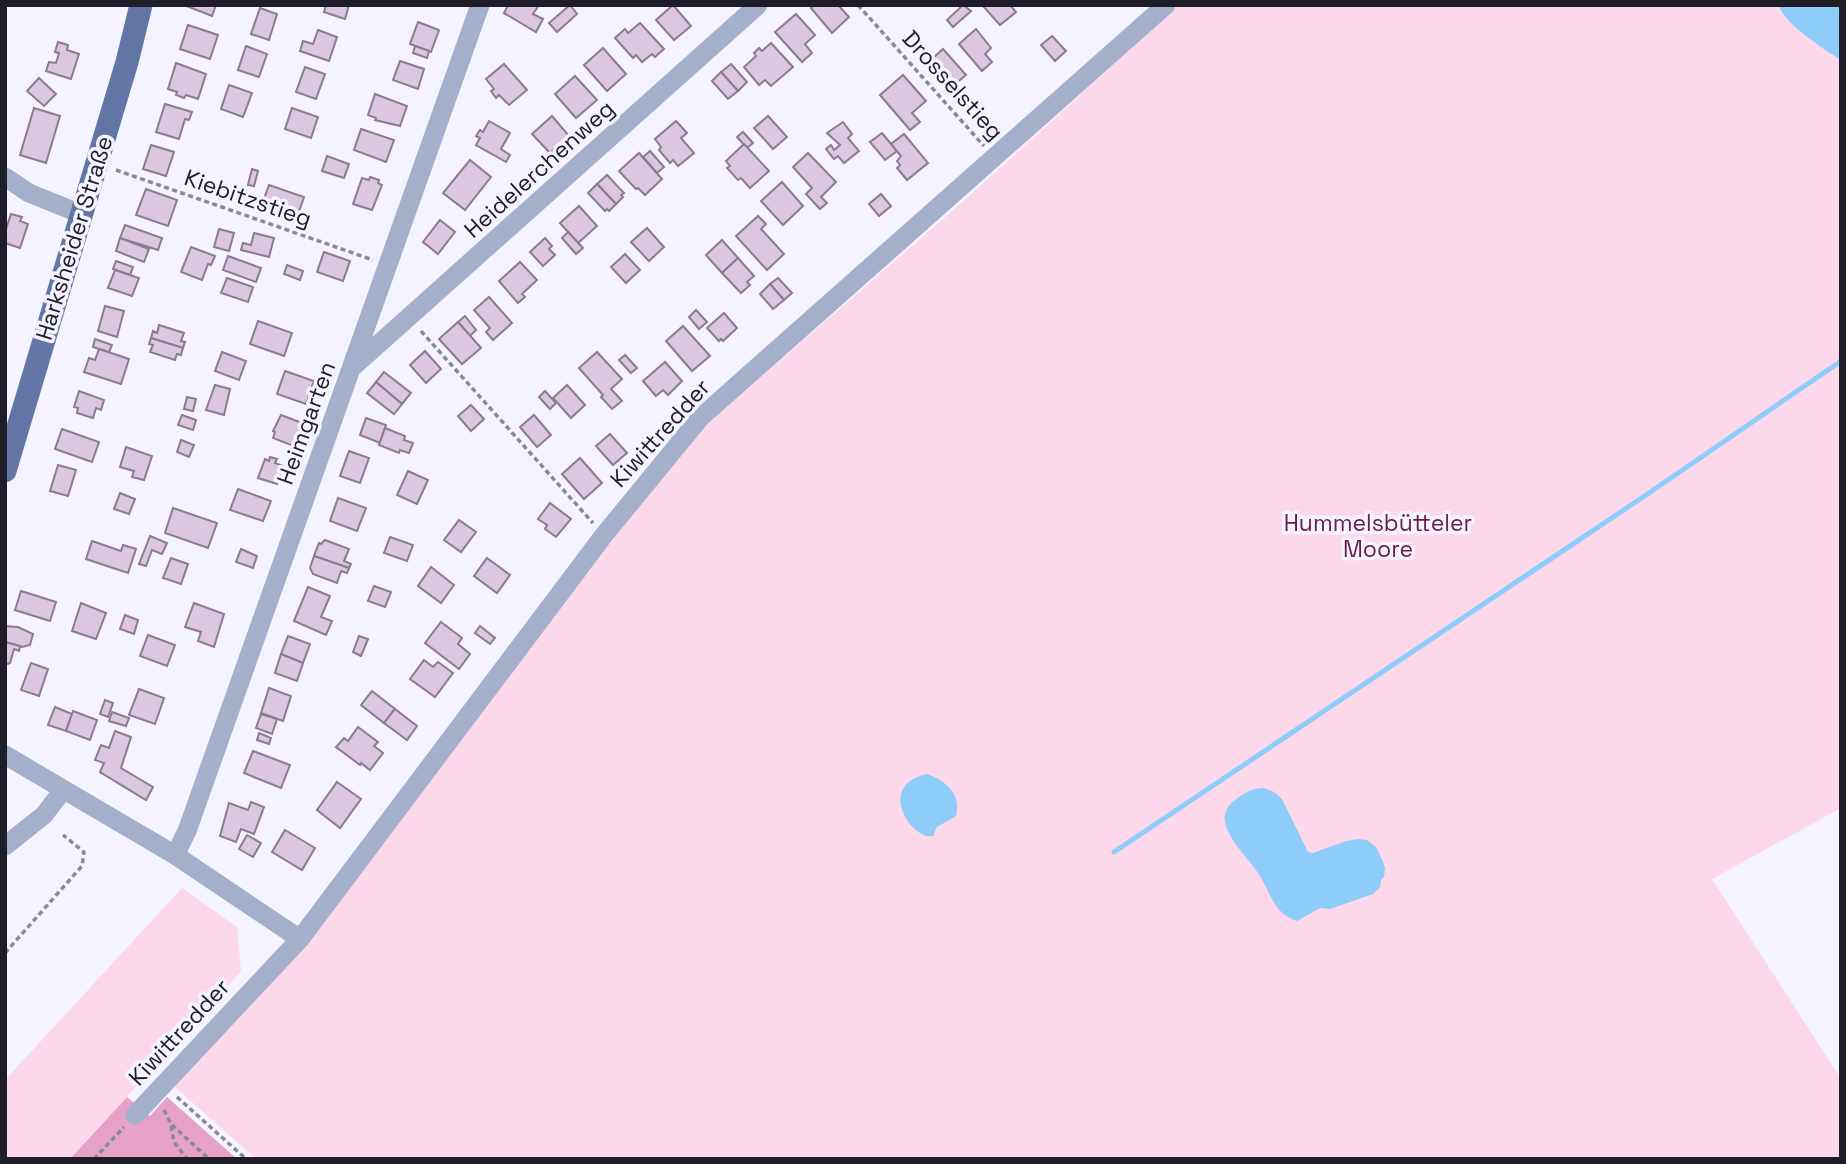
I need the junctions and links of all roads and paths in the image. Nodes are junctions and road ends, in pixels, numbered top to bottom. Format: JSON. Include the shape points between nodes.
{"nodes":[{"id":1,"x":141,"y":5,"type":"edge"},
{"id":2,"x":480,"y":5,"type":"edge"},
{"id":3,"x":758,"y":5,"type":"edge"},
{"id":4,"x":858,"y":5,"type":"edge"},
{"id":5,"x":1166,"y":5,"type":"edge"},
{"id":6,"x":994,"y":158,"type":"junction"},
{"id":7,"x":96,"y":163,"type":"junction"},
{"id":8,"x":5,"y":177,"type":"edge"},
{"id":9,"x":81,"y":214,"type":"junction"},
{"id":10,"x":388,"y":266,"type":"junction"},
{"id":11,"x":409,"y":317,"type":"junction"},
{"id":12,"x":352,"y":368,"type":"junction"},
{"id":13,"x":5,"y":471,"type":"edge"},
{"id":14,"x":604,"y":536,"type":"junction"},
{"id":15,"x":6,"y":757,"type":"edge"},
{"id":16,"x":63,"y":790,"type":"junction"},
{"id":17,"x":63,"y":835,"type":"dead end"},
{"id":18,"x":5,"y":846,"type":"edge"},
{"id":19,"x":174,"y":855,"type":"junction"},
{"id":20,"x":300,"y":939,"type":"junction"},
{"id":21,"x":5,"y":953,"type":"edge"},
{"id":22,"x":160,"y":1088,"type":"junction"},
{"id":23,"x":135,"y":1115,"type":"joint"},
{"id":24,"x":171,"y":1124,"type":"junction"},
{"id":25,"x":94,"y":1159,"type":"edge"},
{"id":26,"x":187,"y":1159,"type":"edge"},
{"id":27,"x":209,"y":1159,"type":"edge"},
{"id":28,"x":246,"y":1159,"type":"edge"}],
"edges":[{"from":1,"to":7,"type":"main road","name":"Harksheider Straße"},
{"from":2,"to":10,"type":"street","name":"Heimgarten"},
{"from":3,"to":11,"type":"street","name":"Heidelerchenweg"},
{"from":4,"to":6,"type":"path","name":"Drosselstieg"},
{"from":5,"to":6,"type":"street","name":"Kiwittredder"},
{"from":6,"to":14,"type":"street","name":"Kiwittredder","via":[[700,418]]},
{"from":7,"to":9,"type":"main road","name":"Harksheider Straße"},
{"from":7,"to":10,"type":"path","name":"Kiebitzstieg"},
{"from":8,"to":9,"type":"street","via":[[29,193]]},
{"from":9,"to":13,"type":"main road","name":"Harksheider Straße"},
{"from":10,"to":12,"type":"street","name":"Heimgarten"},
{"from":11,"to":12,"type":"street","name":"Heidelerchenweg"},
{"from":11,"to":14,"type":"path"},
{"from":12,"to":19,"type":"street","name":"Heimgarten","via":[[187,831]]},
{"from":14,"to":20,"type":"street","name":"Kiwittredder"},
{"from":15,"to":16,"type":"street"},
{"from":16,"to":18,"type":"street","via":[[44,815]]},
{"from":16,"to":19,"type":"street"},
{"from":17,"to":21,"type":"path","via":[[84,852],[82,866]]},
{"from":19,"to":20,"type":"street"},
{"from":20,"to":22,"type":"street","name":"Kiwittredder"},
{"from":22,"to":23,"type":"street","name":"Kiwittredder"},
{"from":22,"to":24,"type":"path"},
{"from":22,"to":28,"type":"path"},
{"from":23,"to":25,"type":"path","name":"Kiwittredder"},
{"from":24,"to":26,"type":"path","via":[[174,1142]]},
{"from":24,"to":27,"type":"path"}]}
